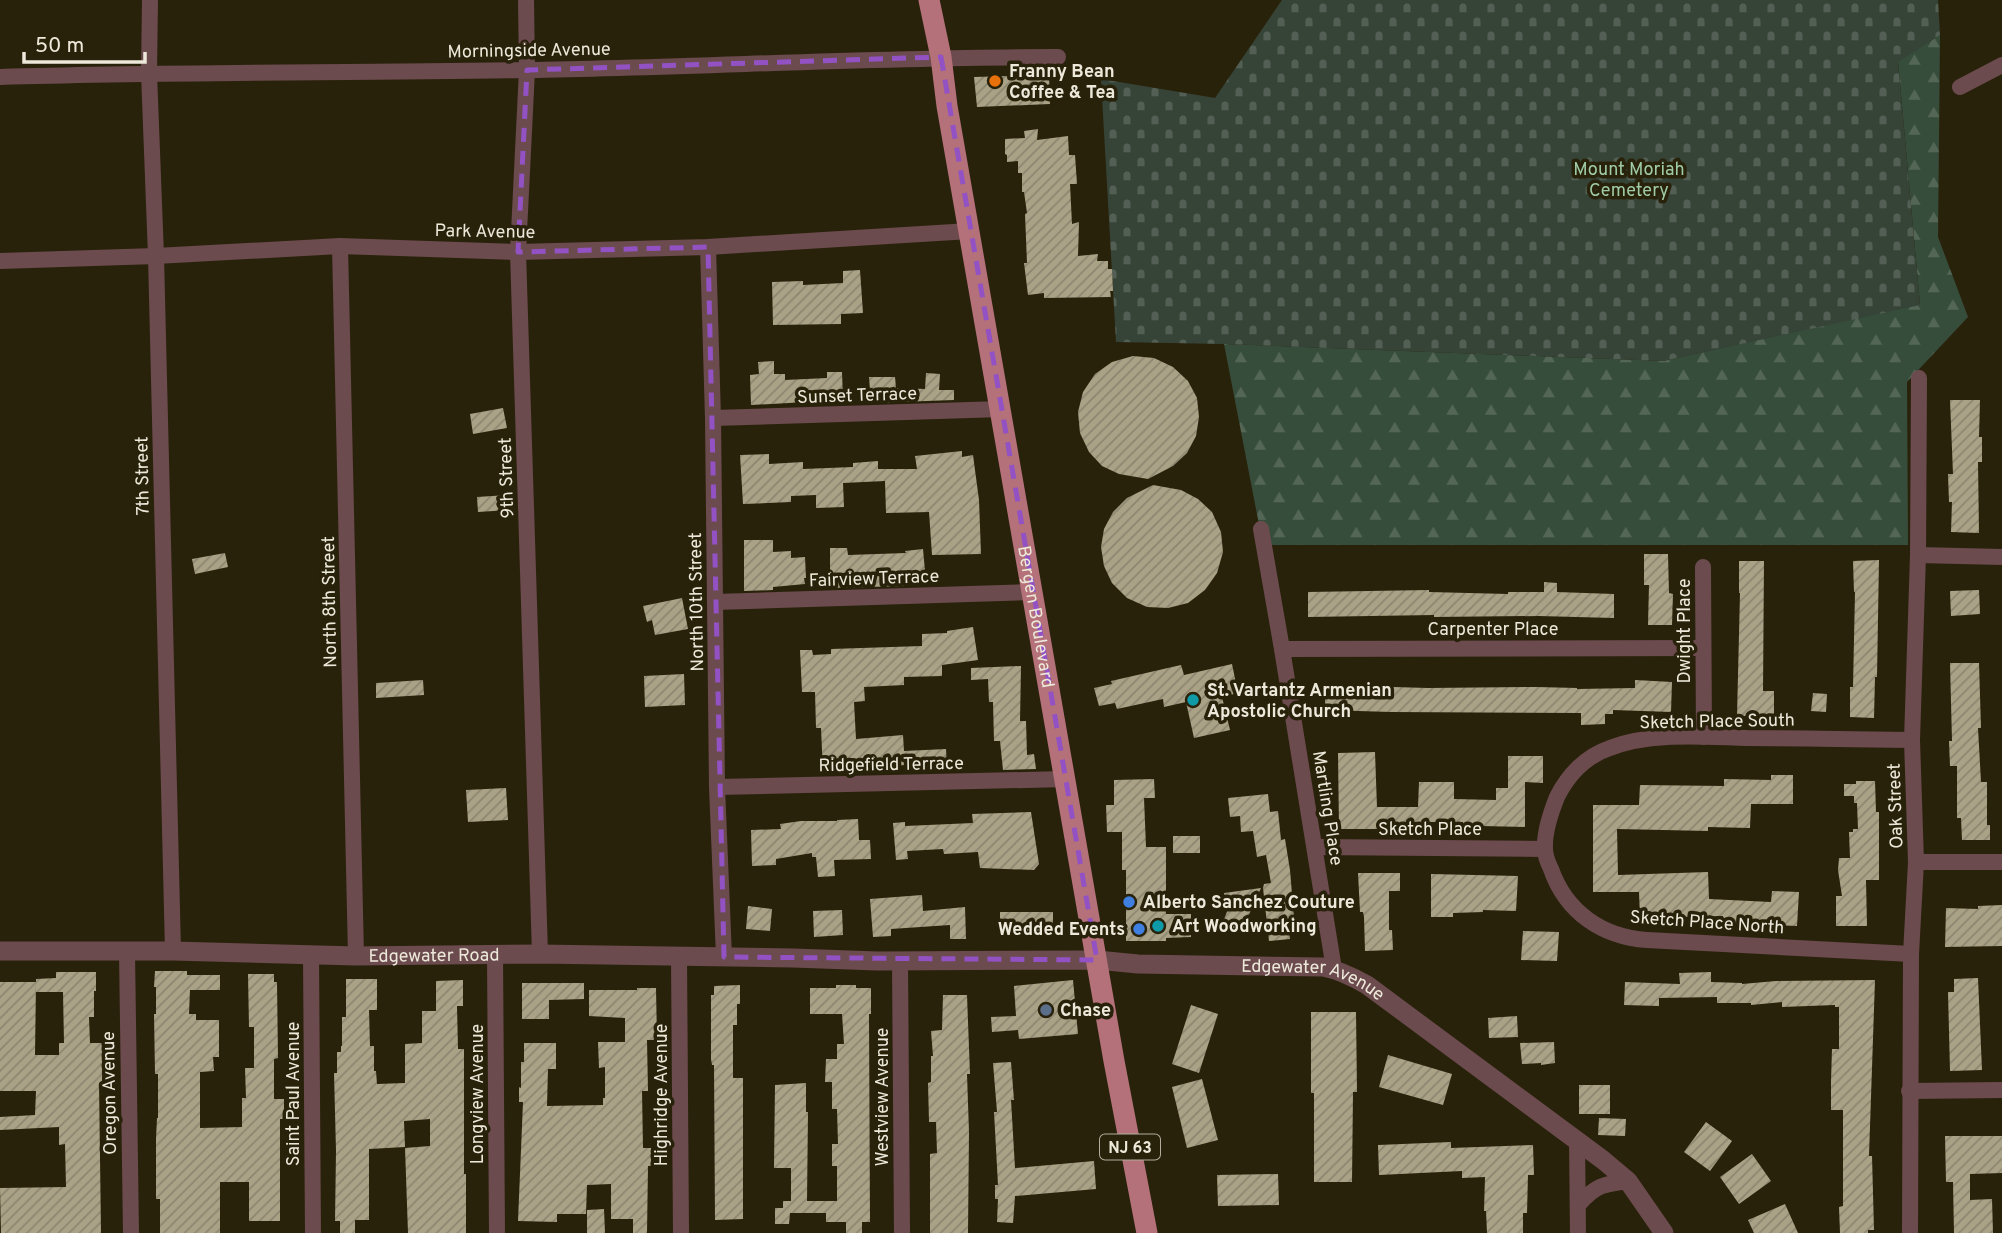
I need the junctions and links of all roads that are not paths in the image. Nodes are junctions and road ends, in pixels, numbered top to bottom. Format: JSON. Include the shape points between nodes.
{"nodes":[{"id":1,"x":149,"y":0,"type":"edge"},
{"id":2,"x":526,"y":0,"type":"edge"},
{"id":3,"x":929,"y":0,"type":"edge"},
{"id":4,"x":941,"y":57,"type":"junction"},
{"id":5,"x":1058,"y":57,"type":"dead end"},
{"id":6,"x":2002,"y":65,"type":"edge"},
{"id":7,"x":527,"y":70,"type":"junction"},
{"id":8,"x":149,"y":73,"type":"junction"},
{"id":9,"x":0,"y":77,"type":"edge"},
{"id":10,"x":1960,"y":86,"type":"dead end"},
{"id":11,"x":970,"y":231,"type":"junction"},
{"id":12,"x":340,"y":246,"type":"junction"},
{"id":13,"x":708,"y":247,"type":"junction"},
{"id":14,"x":519,"y":252,"type":"junction"},
{"id":15,"x":156,"y":256,"type":"junction"},
{"id":16,"x":0,"y":261,"type":"edge"},
{"id":17,"x":1920,"y":378,"type":"dead end"},
{"id":18,"x":1002,"y":409,"type":"junction"},
{"id":19,"x":713,"y":418,"type":"junction"},
{"id":20,"x":1261,"y":530,"type":"dead end"},
{"id":21,"x":1918,"y":555,"type":"junction"},
{"id":22,"x":2002,"y":557,"type":"edge"},
{"id":23,"x":1703,"y":567,"type":"dead end"},
{"id":24,"x":1033,"y":592,"type":"junction"},
{"id":25,"x":715,"y":602,"type":"junction"},
{"id":26,"x":1703,"y":648,"type":"junction"},
{"id":27,"x":1282,"y":649,"type":"junction"},
{"id":28,"x":1704,"y":737,"type":"junction"},
{"id":29,"x":1912,"y":740,"type":"junction"},
{"id":30,"x":1066,"y":779,"type":"junction"},
{"id":31,"x":717,"y":787,"type":"junction"},
{"id":32,"x":1315,"y":847,"type":"junction"},
{"id":33,"x":1545,"y":849,"type":"junction"},
{"id":34,"x":1916,"y":862,"type":"junction"},
{"id":35,"x":2002,"y":862,"type":"edge"},
{"id":36,"x":0,"y":951,"type":"edge"},
{"id":37,"x":173,"y":951,"type":"junction"},
{"id":38,"x":127,"y":952,"type":"junction"},
{"id":39,"x":540,"y":954,"type":"junction"},
{"id":40,"x":1911,"y":954,"type":"junction"},
{"id":41,"x":311,"y":955,"type":"junction"},
{"id":42,"x":495,"y":955,"type":"junction"},
{"id":43,"x":356,"y":956,"type":"junction"},
{"id":44,"x":680,"y":956,"type":"junction"},
{"id":45,"x":724,"y":957,"type":"junction"},
{"id":46,"x":870,"y":960,"type":"joint"},
{"id":47,"x":1097,"y":960,"type":"junction"},
{"id":48,"x":900,"y":961,"type":"junction"},
{"id":49,"x":1334,"y":969,"type":"junction"},
{"id":50,"x":2002,"y":1090,"type":"edge"},
{"id":51,"x":1909,"y":1091,"type":"junction"},
{"id":52,"x":1577,"y":1139,"type":"junction"},
{"id":53,"x":1628,"y":1181,"type":"junction"},
{"id":54,"x":1578,"y":1203,"type":"junction"},
{"id":55,"x":131,"y":1233,"type":"edge"},
{"id":56,"x":313,"y":1233,"type":"edge"},
{"id":57,"x":497,"y":1233,"type":"edge"},
{"id":58,"x":681,"y":1233,"type":"edge"},
{"id":59,"x":902,"y":1233,"type":"edge"},
{"id":60,"x":1147,"y":1233,"type":"edge"},
{"id":61,"x":1578,"y":1233,"type":"edge"},
{"id":62,"x":1664,"y":1233,"type":"edge"},
{"id":63,"x":1910,"y":1233,"type":"edge"}],
"edges":[{"from":1,"to":8,"type":"street","name":"7th Street"},
{"from":2,"to":7,"type":"street","name":"9th Street"},
{"from":3,"to":4,"type":"main road","name":"Bergen Boulevard","number":"NJ 63"},
{"from":4,"to":5,"type":"street","name":"Morningside Avenue"},
{"from":4,"to":7,"type":"street","name":"Morningside Avenue"},
{"from":4,"to":11,"type":"main road","name":"Bergen Boulevard","number":"NJ 63"},
{"from":6,"to":10,"type":"street"},
{"from":7,"to":8,"type":"street","name":"Morningside Avenue"},
{"from":7,"to":14,"type":"street","name":"9th Street"},
{"from":8,"to":9,"type":"street","name":"Morningside Avenue"},
{"from":8,"to":15,"type":"street","name":"7th Street"},
{"from":11,"to":13,"type":"street","name":"Park Avenue"},
{"from":11,"to":18,"type":"main road","name":"Bergen Boulevard","number":"NJ 63"},
{"from":12,"to":14,"type":"street","name":"Park Avenue"},
{"from":12,"to":15,"type":"street","name":"Park Avenue"},
{"from":12,"to":43,"type":"street","name":"North 8th Street"},
{"from":13,"to":14,"type":"street","name":"Park Avenue"},
{"from":13,"to":19,"type":"street","name":"North 10th Street"},
{"from":14,"to":39,"type":"street","name":"9th Street"},
{"from":15,"to":16,"type":"street","name":"Park Avenue"},
{"from":15,"to":37,"type":"street","name":"7th Street"},
{"from":17,"to":21,"type":"street","name":"Oak Street"},
{"from":18,"to":19,"type":"street","name":"Sunset Terrace"},
{"from":18,"to":24,"type":"main road","name":"Bergen Boulevard","number":"NJ 63"},
{"from":19,"to":25,"type":"street","name":"North 10th Street"},
{"from":20,"to":27,"type":"street","name":"Martling Place"},
{"from":21,"to":22,"type":"street"},
{"from":21,"to":29,"type":"street","name":"Oak Street"},
{"from":23,"to":26,"type":"street","name":"Dwight Place"},
{"from":24,"to":25,"type":"street","name":"Fairview Terrace"},
{"from":24,"to":30,"type":"main road","name":"Bergen Boulevard","number":"NJ 63"},
{"from":25,"to":31,"type":"street","name":"North 10th Street"},
{"from":26,"to":27,"type":"street","name":"Carpenter Place"},
{"from":26,"to":28,"type":"street","name":"Dwight Place"},
{"from":27,"to":32,"type":"street","name":"Martling Place"},
{"from":28,"to":29,"type":"street","name":"Sketch Place South"},
{"from":28,"to":33,"type":"street","name":"Sketch Place South","via":[[1644,739],[1592,756],[1563,784]]},
{"from":29,"to":34,"type":"street","name":"Oak Street"},
{"from":30,"to":31,"type":"street","name":"Ridgefield Terrace"},
{"from":30,"to":47,"type":"main road","name":"Bergen Boulevard","number":"NJ 63"},
{"from":31,"to":45,"type":"street","name":"North 10th Street"},
{"from":32,"to":33,"type":"street","name":"Sketch Place"},
{"from":32,"to":49,"type":"street","name":"Martling Place"},
{"from":33,"to":40,"type":"street","name":"Sketch Place North","via":[[1564,897],[1579,914],[1613,934],[1647,940]]},
{"from":34,"to":35,"type":"street"},
{"from":34,"to":40,"type":"street","name":"Oak Street"},
{"from":36,"to":38,"type":"street","name":"Edgewater Road"},
{"from":37,"to":38,"type":"street","name":"Edgewater Road"},
{"from":37,"to":41,"type":"street","name":"Edgewater Road"},
{"from":38,"to":55,"type":"street","name":"Oregon Avenue"},
{"from":39,"to":42,"type":"street","name":"Edgewater Road"},
{"from":39,"to":44,"type":"street","name":"Edgewater Road"},
{"from":40,"to":51,"type":"street","name":"Oak Street"},
{"from":41,"to":43,"type":"street","name":"Edgewater Road"},
{"from":41,"to":56,"type":"street","name":"Saint Paul Avenue"},
{"from":42,"to":43,"type":"street","name":"Edgewater Road"},
{"from":42,"to":57,"type":"street","name":"Longview Avenue"},
{"from":44,"to":45,"type":"street","name":"Edgewater Road"},
{"from":44,"to":58,"type":"street","name":"Highridge Avenue"},
{"from":45,"to":46,"type":"street","name":"Edgewater Road"},
{"from":46,"to":48,"type":"street","name":"Edgewater Avenue"},
{"from":47,"to":48,"type":"street","name":"Edgewater Avenue"},
{"from":47,"to":49,"type":"street","name":"Edgewater Avenue"},
{"from":47,"to":60,"type":"main road","name":"Bergen Boulevard","number":"NJ 63"},
{"from":48,"to":59,"type":"street","name":"Westview Avenue"},
{"from":49,"to":52,"type":"street","name":"Edgewater Avenue","via":[[1367,985]]},
{"from":50,"to":51,"type":"street"},
{"from":51,"to":63,"type":"street","name":"Oak Street"},
{"from":52,"to":53,"type":"street","name":"Edgewater Avenue"},
{"from":52,"to":54,"type":"street"},
{"from":53,"to":54,"type":"street","via":[[1601,1185]]},
{"from":53,"to":62,"type":"street","name":"Edgewater Avenue"},
{"from":54,"to":61,"type":"street"}]}
